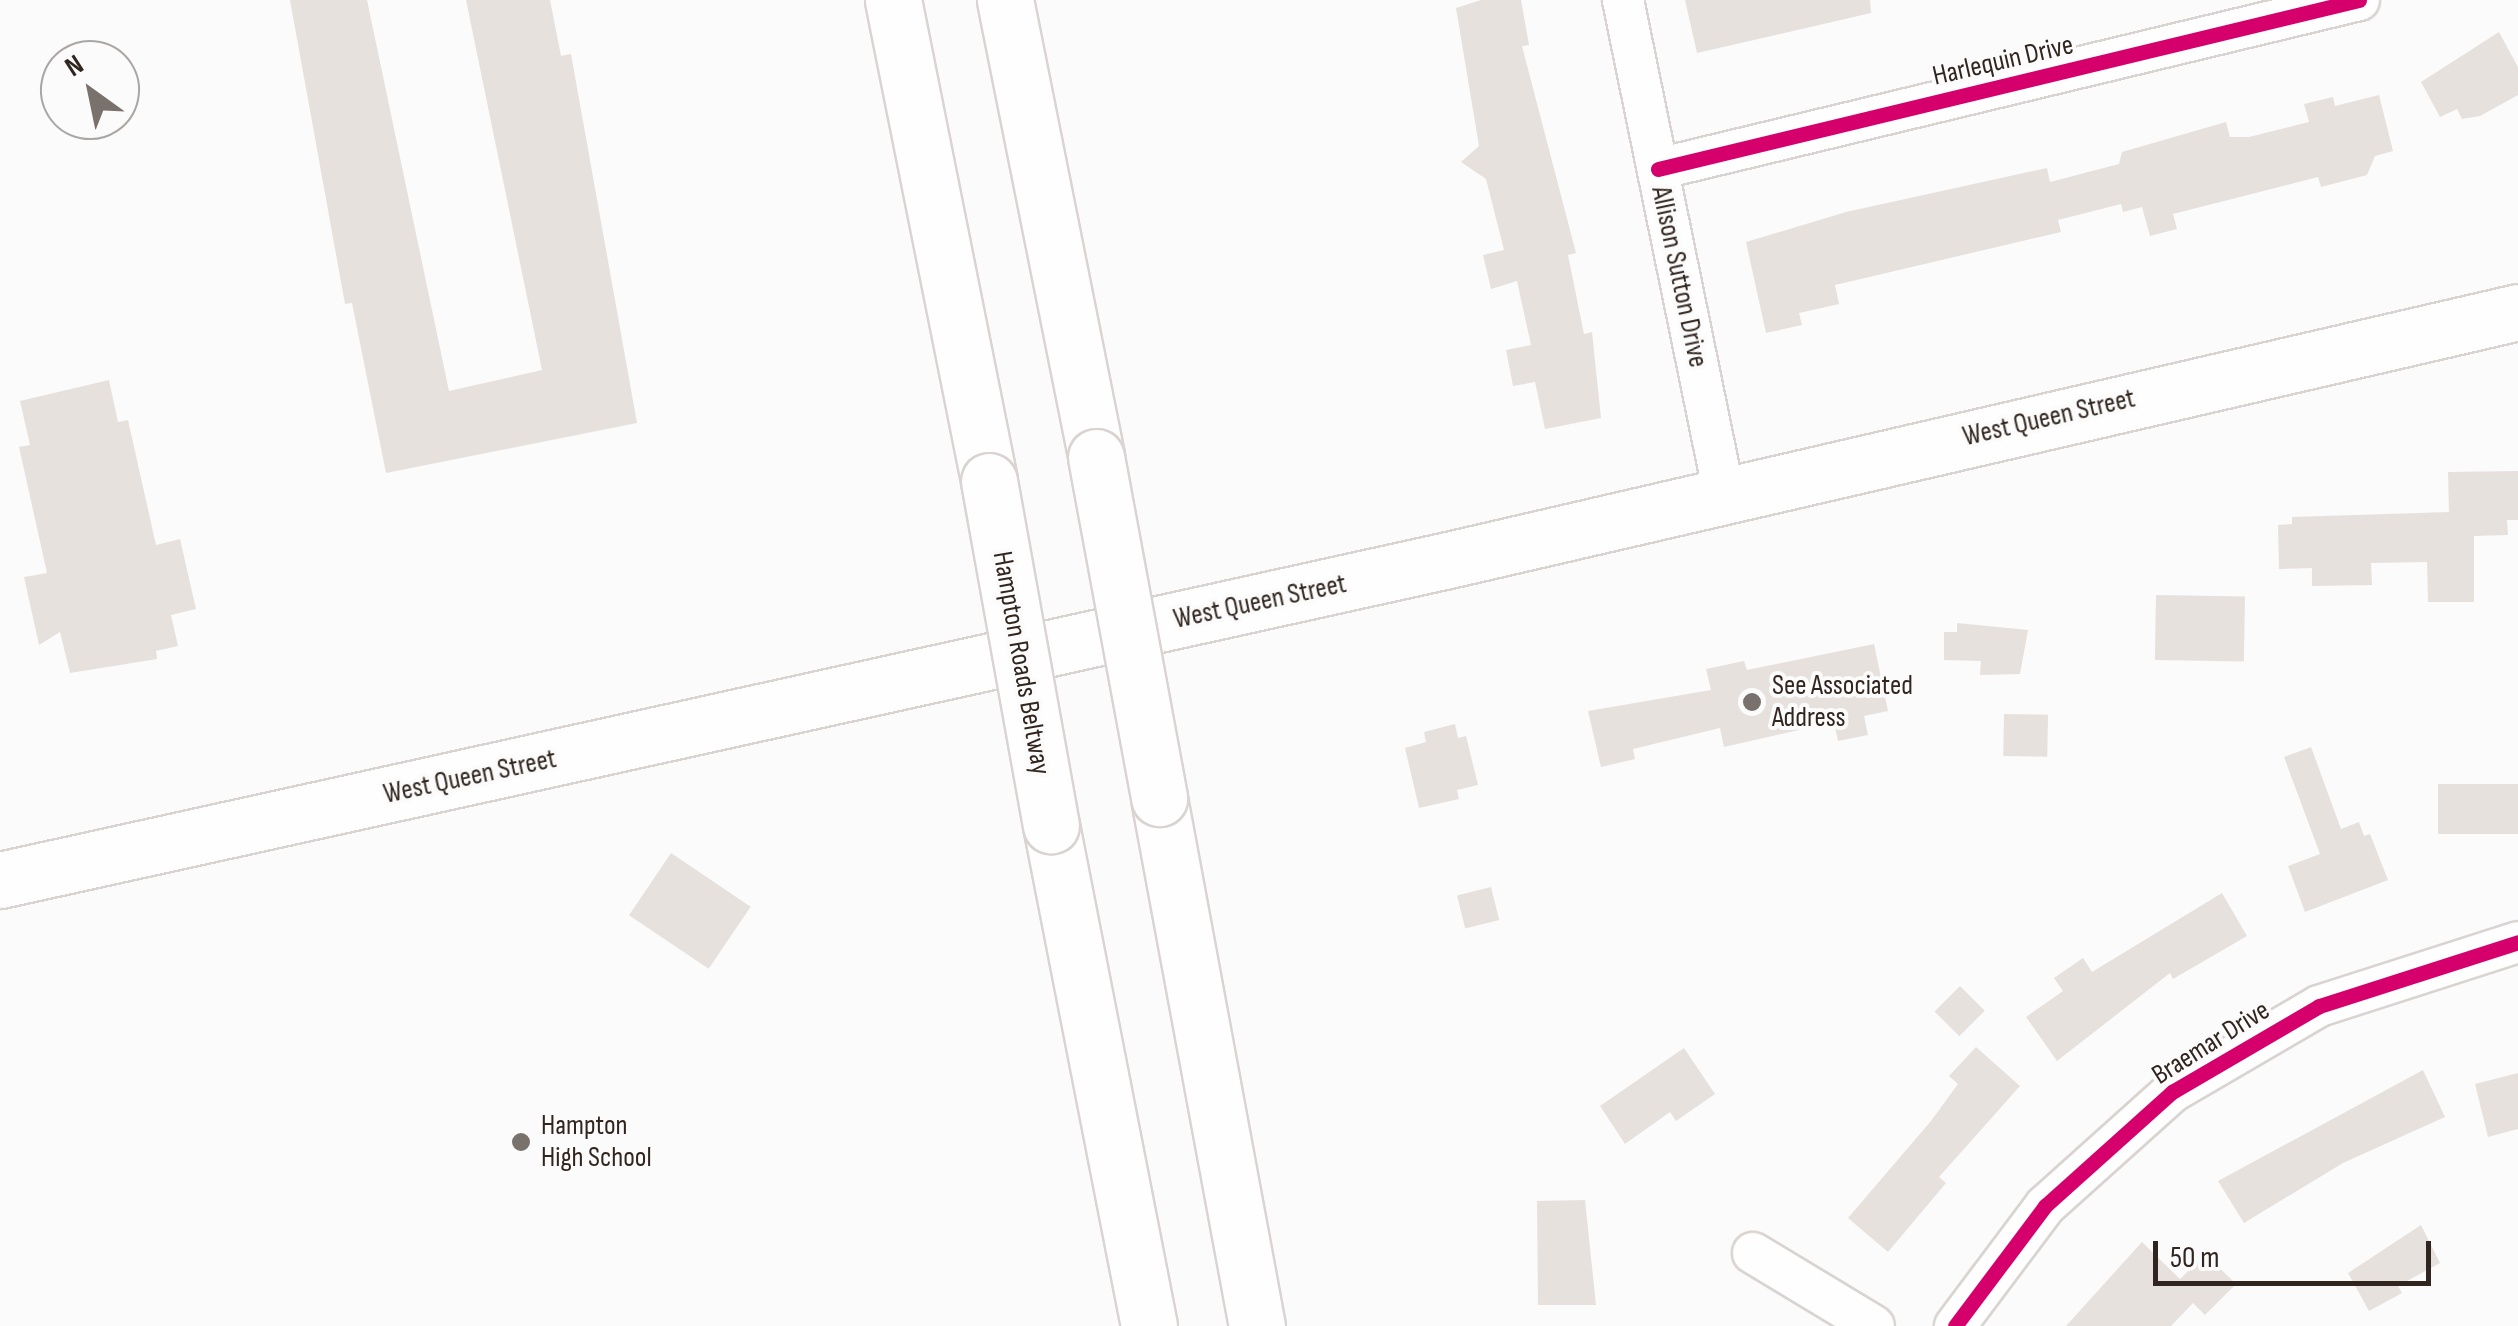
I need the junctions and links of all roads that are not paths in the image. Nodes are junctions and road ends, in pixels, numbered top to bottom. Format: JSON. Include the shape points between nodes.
{"nodes":[{"id":1,"x":894,"y":0,"type":"edge"},
{"id":2,"x":1004,"y":0,"type":"edge"},
{"id":3,"x":1623,"y":0,"type":"edge"},
{"id":4,"x":2359,"y":0,"type":"edge"},
{"id":5,"x":1658,"y":169,"type":"junction"},
{"id":6,"x":2518,"y":312,"type":"edge"},
{"id":7,"x":1724,"y":494,"type":"junction"},
{"id":8,"x":0,"y":880,"type":"edge"},
{"id":9,"x":2518,"y":942,"type":"edge"},
{"id":10,"x":1753,"y":1253,"type":"dead end"},
{"id":11,"x":1149,"y":1326,"type":"edge"},
{"id":12,"x":1257,"y":1326,"type":"edge"},
{"id":13,"x":1874,"y":1326,"type":"edge"},
{"id":14,"x":1955,"y":1326,"type":"edge"}],
"edges":[{"from":1,"to":11,"type":"main road","name":"Hampton Roads Beltway","bridge":true},
{"from":2,"to":12,"type":"main road","bridge":true},
{"from":3,"to":5,"type":"street","name":"Allison Sutton Drive"},
{"from":4,"to":5,"type":"street","name":"Harlequin Drive"},
{"from":5,"to":7,"type":"street","name":"Allison Sutton Drive"},
{"from":6,"to":7,"type":"main road","name":"West Queen Street"},
{"from":7,"to":8,"type":"main road","name":"West Queen Street"},
{"from":9,"to":14,"type":"street","name":"Braemar Drive","via":[[2319,1006],[2172,1092],[2045,1206]]},
{"from":10,"to":13,"type":"street"}]}
